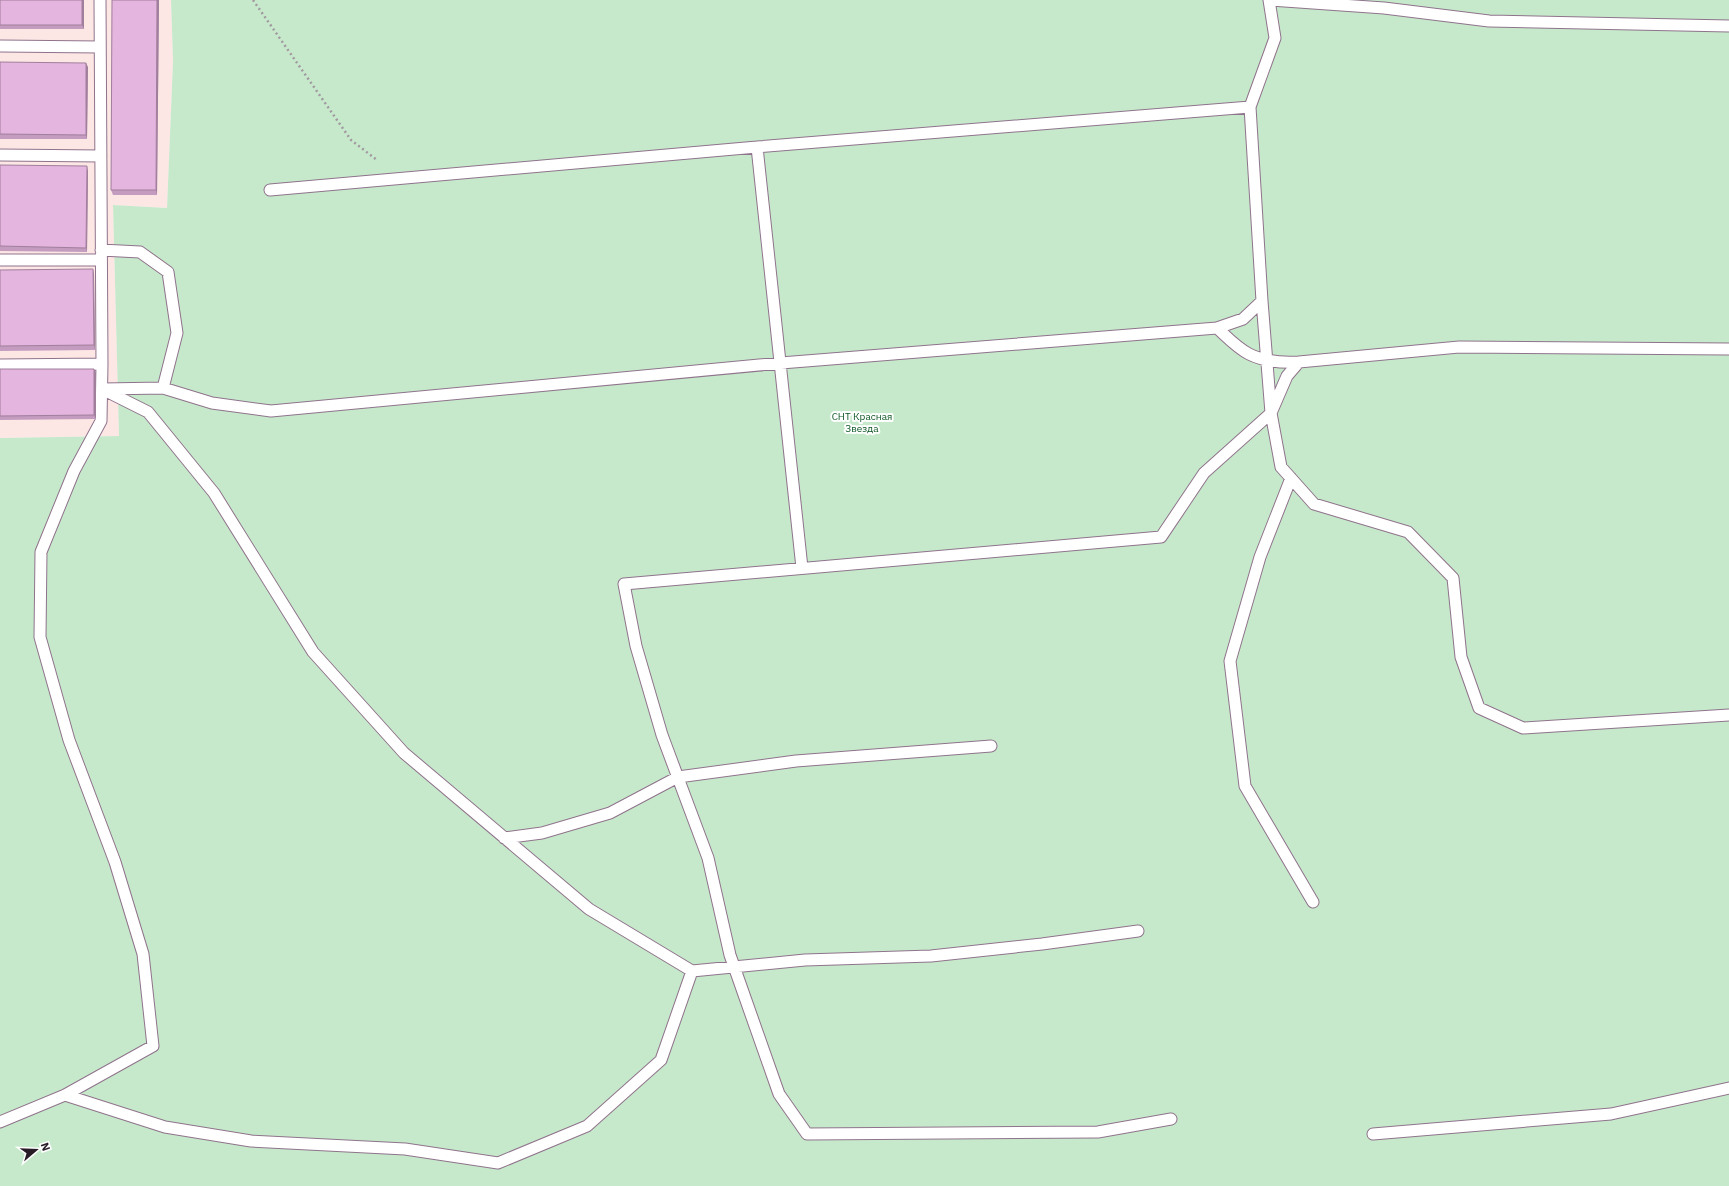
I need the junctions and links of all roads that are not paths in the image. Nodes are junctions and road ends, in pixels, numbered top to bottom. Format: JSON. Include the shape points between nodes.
{"nodes":[{"id":1,"x":100,"y":0,"type":"edge"},
{"id":2,"x":1729,"y":26,"type":"edge"},
{"id":3,"x":0,"y":46,"type":"edge"},
{"id":4,"x":100,"y":47,"type":"junction"},
{"id":5,"x":1250,"y":107,"type":"junction"},
{"id":6,"x":757,"y":147,"type":"junction"},
{"id":7,"x":0,"y":155,"type":"edge"},
{"id":8,"x":101,"y":156,"type":"junction"},
{"id":9,"x":270,"y":190,"type":"dead end"},
{"id":10,"x":101,"y":255,"type":"junction"},
{"id":11,"x":0,"y":260,"type":"edge"},
{"id":12,"x":1262,"y":301,"type":"junction"},
{"id":13,"x":1217,"y":328,"type":"junction"},
{"id":14,"x":1729,"y":349,"type":"edge"},
{"id":15,"x":1266,"y":358,"type":"junction"},
{"id":16,"x":1298,"y":362,"type":"junction"},
{"id":17,"x":781,"y":363,"type":"junction"},
{"id":18,"x":102,"y":364,"type":"junction"},
{"id":19,"x":0,"y":365,"type":"edge"},
{"id":20,"x":163,"y":388,"type":"junction"},
{"id":21,"x":102,"y":389,"type":"junction"},
{"id":22,"x":1271,"y":413,"type":"junction"},
{"id":23,"x":1291,"y":478,"type":"junction"},
{"id":24,"x":802,"y":568,"type":"junction"},
{"id":25,"x":1729,"y":715,"type":"edge"},
{"id":26,"x":991,"y":746,"type":"dead end"},
{"id":27,"x":678,"y":777,"type":"junction"},
{"id":28,"x":504,"y":838,"type":"junction"},
{"id":29,"x":1313,"y":902,"type":"dead end"},
{"id":30,"x":1138,"y":931,"type":"dead end"},
{"id":31,"x":734,"y":967,"type":"junction"},
{"id":32,"x":692,"y":971,"type":"junction"},
{"id":33,"x":1729,"y":1088,"type":"edge"},
{"id":34,"x":65,"y":1095,"type":"junction"},
{"id":35,"x":1171,"y":1119,"type":"dead end"},
{"id":36,"x":0,"y":1122,"type":"edge"},
{"id":37,"x":1373,"y":1134,"type":"dead end"}],
"edges":[{"from":1,"to":4,"type":"lane"},
{"from":2,"to":5,"type":"lane","via":[[1489,20],[1384,8],[1269,0],[1275,38]]},
{"from":3,"to":4,"type":"lane"},
{"from":4,"to":8,"type":"lane"},
{"from":5,"to":6,"type":"lane"},
{"from":5,"to":12,"type":"lane"},
{"from":6,"to":9,"type":"lane"},
{"from":6,"to":17,"type":"lane"},
{"from":7,"to":8,"type":"lane"},
{"from":8,"to":10,"type":"lane"},
{"from":10,"to":11,"type":"lane"},
{"from":10,"to":18,"type":"lane"},
{"from":10,"to":20,"type":"lane","via":[[140,252],[168,272],[178,333]]},
{"from":12,"to":13,"type":"lane","via":[[1243,318]]},
{"from":12,"to":15,"type":"lane"},
{"from":13,"to":15,"type":"lane","via":[[1249,354]]},
{"from":13,"to":17,"type":"lane"},
{"from":14,"to":16,"type":"lane","via":[[1459,347]]},
{"from":15,"to":16,"type":"lane","via":[[1282,363]]},
{"from":15,"to":22,"type":"lane"},
{"from":16,"to":22,"type":"lane","via":[[1287,376]]},
{"from":17,"to":20,"type":"lane","via":[[271,411],[212,403]]},
{"from":17,"to":24,"type":"lane"},
{"from":18,"to":19,"type":"lane"},
{"from":18,"to":21,"type":"lane"},
{"from":20,"to":21,"type":"lane"},
{"from":21,"to":28,"type":"lane","via":[[148,412],[214,494],[313,652],[404,753]]},
{"from":21,"to":34,"type":"lane","via":[[101,420],[74,471],[41,552],[40,637],[69,740],[115,862],[143,954],[153,1046]]},
{"from":22,"to":23,"type":"lane","via":[[1281,467]]},
{"from":22,"to":24,"type":"lane","via":[[1204,473],[1161,537]]},
{"from":23,"to":25,"type":"lane","via":[[1314,504],[1408,532],[1453,578],[1462,657],[1479,708],[1523,728]]},
{"from":23,"to":29,"type":"lane","via":[[1260,557],[1230,661],[1245,786]]},
{"from":24,"to":27,"type":"lane","via":[[624,584],[636,646],[662,735]]},
{"from":26,"to":27,"type":"lane","via":[[796,761]]},
{"from":27,"to":28,"type":"lane","via":[[610,813],[542,833]]},
{"from":27,"to":31,"type":"lane","via":[[708,858]]},
{"from":28,"to":32,"type":"lane","via":[[589,909]]},
{"from":30,"to":31,"type":"lane","via":[[931,956],[805,960]]},
{"from":31,"to":32,"type":"lane"},
{"from":31,"to":35,"type":"lane","via":[[779,1094],[807,1134],[1098,1132]]},
{"from":32,"to":34,"type":"lane","via":[[661,1060],[587,1126],[498,1163],[405,1149],[251,1141],[165,1127]]},
{"from":33,"to":37,"type":"lane","via":[[1611,1114]]},
{"from":34,"to":36,"type":"lane"}]}
